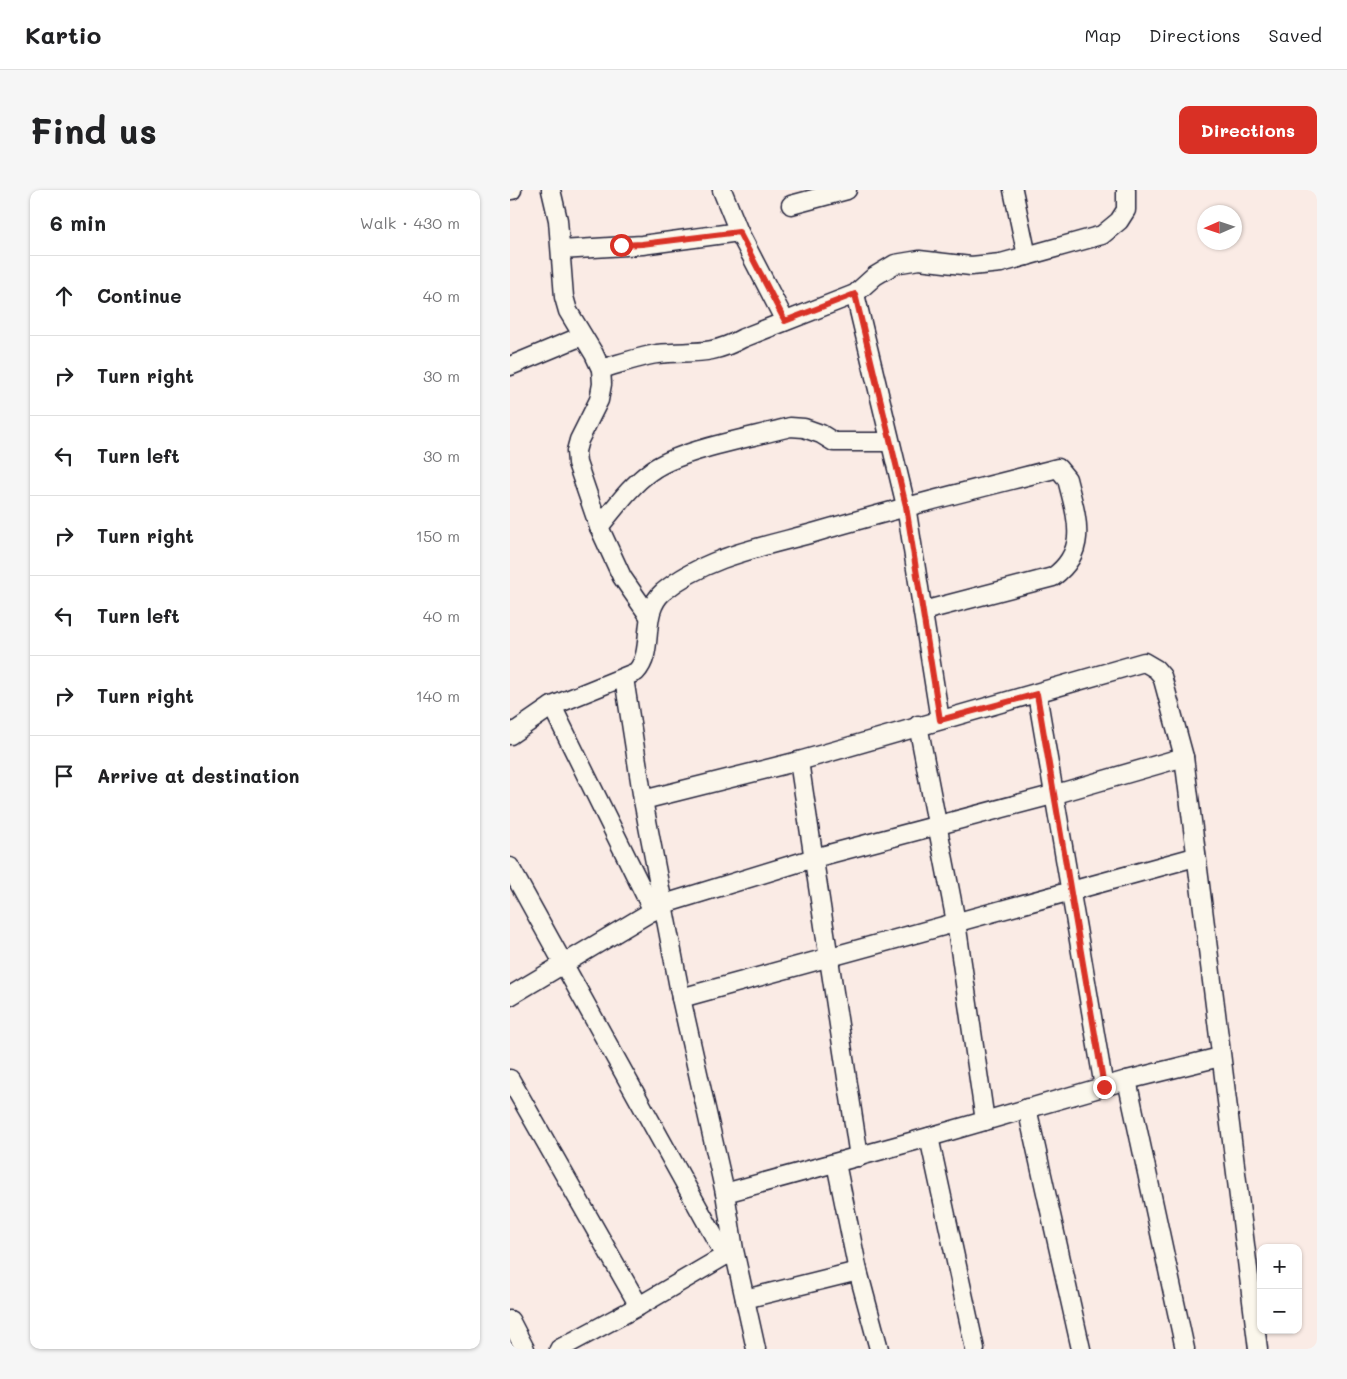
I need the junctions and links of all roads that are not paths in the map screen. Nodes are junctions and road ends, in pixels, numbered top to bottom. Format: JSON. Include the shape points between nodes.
{"nodes":[{"id":1,"x":551,"y":190,"type":"edge"},
{"id":2,"x":722,"y":190,"type":"edge"},
{"id":3,"x":847,"y":190,"type":"edge"},
{"id":4,"x":1013,"y":190,"type":"edge"},
{"id":5,"x":1126,"y":190,"type":"edge"},
{"id":6,"x":792,"y":205,"type":"dead end"},
{"id":7,"x":739,"y":232,"type":"junction"},
{"id":8,"x":561,"y":250,"type":"junction"},
{"id":9,"x":1027,"y":256,"type":"junction"},
{"id":10,"x":855,"y":294,"type":"junction"},
{"id":11,"x":785,"y":321,"type":"junction"},
{"id":12,"x":582,"y":336,"type":"junction"},
{"id":13,"x":510,"y":366,"type":"edge"},
{"id":14,"x":601,"y":370,"type":"junction"},
{"id":15,"x":890,"y":442,"type":"junction"},
{"id":16,"x":906,"y":506,"type":"junction"},
{"id":17,"x":599,"y":527,"type":"junction"},
{"id":18,"x":923,"y":611,"type":"junction"},
{"id":19,"x":649,"y":616,"type":"junction"},
{"id":20,"x":624,"y":678,"type":"junction"},
{"id":21,"x":1037,"y":694,"type":"junction"},
{"id":22,"x":552,"y":706,"type":"junction"},
{"id":23,"x":940,"y":720,"type":"junction"},
{"id":24,"x":918,"y":725,"type":"junction"},
{"id":25,"x":510,"y":735,"type":"edge"},
{"id":26,"x":1184,"y":757,"type":"junction"},
{"id":27,"x":799,"y":761,"type":"junction"},
{"id":28,"x":1056,"y":794,"type":"junction"},
{"id":29,"x":643,"y":800,"type":"junction"},
{"id":30,"x":938,"y":826,"type":"junction"},
{"id":31,"x":1195,"y":857,"type":"junction"},
{"id":32,"x":814,"y":858,"type":"junction"},
{"id":33,"x":510,"y":867,"type":"edge"},
{"id":34,"x":1070,"y":892,"type":"junction"},
{"id":35,"x":659,"y":907,"type":"junction"},
{"id":36,"x":956,"y":922,"type":"junction"},
{"id":37,"x":828,"y":956,"type":"junction"},
{"id":38,"x":565,"y":964,"type":"junction"},
{"id":39,"x":510,"y":996,"type":"edge"},
{"id":40,"x":681,"y":998,"type":"junction"},
{"id":41,"x":1220,"y":1057,"type":"junction"},
{"id":42,"x":510,"y":1079,"type":"edge"},
{"id":43,"x":1127,"y":1080,"type":"junction"},
{"id":44,"x":1104,"y":1087,"type":"junction"},
{"id":45,"x":1027,"y":1108,"type":"junction"},
{"id":46,"x":985,"y":1121,"type":"junction"},
{"id":47,"x":929,"y":1137,"type":"junction"},
{"id":48,"x":859,"y":1157,"type":"junction"},
{"id":49,"x":836,"y":1163,"type":"junction"},
{"id":50,"x":725,"y":1193,"type":"junction"},
{"id":51,"x":729,"y":1253,"type":"junction"},
{"id":52,"x":858,"y":1271,"type":"junction"},
{"id":53,"x":745,"y":1299,"type":"junction"},
{"id":54,"x":639,"y":1306,"type":"junction"},
{"id":55,"x":510,"y":1320,"type":"edge"},
{"id":56,"x":525,"y":1349,"type":"edge"},
{"id":57,"x":559,"y":1349,"type":"edge"},
{"id":58,"x":756,"y":1349,"type":"edge"},
{"id":59,"x":879,"y":1349,"type":"edge"},
{"id":60,"x":975,"y":1349,"type":"edge"},
{"id":61,"x":1081,"y":1349,"type":"edge"},
{"id":62,"x":1186,"y":1349,"type":"edge"},
{"id":63,"x":1258,"y":1349,"type":"edge"}],
"edges":[{"from":1,"to":8,"type":"street"},
{"from":2,"to":7,"type":"street"},
{"from":3,"to":6,"type":"street"},
{"from":4,"to":9,"type":"street"},
{"from":5,"to":9,"type":"street","via":[[1126,210],[1119,221],[1102,235]]},
{"from":7,"to":8,"type":"street"},
{"from":7,"to":11,"type":"street"},
{"from":8,"to":12,"type":"street","via":[[564,297]]},
{"from":9,"to":10,"type":"street","via":[[971,266],[919,260],[895,264]]},
{"from":10,"to":11,"type":"street"},
{"from":10,"to":15,"type":"street"},
{"from":11,"to":14,"type":"street","via":[[713,352],[655,354]]},
{"from":12,"to":13,"type":"street"},
{"from":12,"to":14,"type":"street"},
{"from":14,"to":17,"type":"street","via":[[599,400],[576,451]]},
{"from":15,"to":16,"type":"street"},
{"from":15,"to":17,"type":"street","via":[[834,442],[804,428],[790,427],[681,456],[653,470],[634,485]]},
{"from":16,"to":18,"type":"street"},
{"from":16,"to":18,"type":"street","via":[[1058,468],[1067,479],[1077,517],[1074,553],[1054,577]]},
{"from":16,"to":19,"type":"street","via":[[720,559],[686,575],[661,594]]},
{"from":17,"to":19,"type":"street","via":[[622,577]]},
{"from":18,"to":23,"type":"street"},
{"from":19,"to":20,"type":"street","via":[[642,666]]},
{"from":20,"to":22,"type":"street"},
{"from":20,"to":29,"type":"street"},
{"from":21,"to":23,"type":"street"},
{"from":21,"to":26,"type":"street","via":[[1144,662],[1162,676]]},
{"from":21,"to":28,"type":"street"},
{"from":22,"to":25,"type":"street"},
{"from":22,"to":35,"type":"street"},
{"from":23,"to":24,"type":"street"},
{"from":24,"to":27,"type":"street"},
{"from":24,"to":30,"type":"street"},
{"from":26,"to":28,"type":"street"},
{"from":26,"to":31,"type":"street"},
{"from":27,"to":29,"type":"street"},
{"from":27,"to":32,"type":"street"},
{"from":28,"to":30,"type":"street"},
{"from":28,"to":34,"type":"street"},
{"from":29,"to":35,"type":"street"},
{"from":30,"to":32,"type":"street"},
{"from":30,"to":36,"type":"street"},
{"from":31,"to":34,"type":"street"},
{"from":31,"to":41,"type":"street"},
{"from":32,"to":35,"type":"street"},
{"from":32,"to":37,"type":"street"},
{"from":33,"to":38,"type":"street"},
{"from":34,"to":36,"type":"street"},
{"from":34,"to":44,"type":"street"},
{"from":35,"to":38,"type":"street"},
{"from":35,"to":40,"type":"street"},
{"from":36,"to":37,"type":"street"},
{"from":36,"to":46,"type":"street"},
{"from":37,"to":40,"type":"street"},
{"from":37,"to":48,"type":"street"},
{"from":38,"to":39,"type":"street"},
{"from":38,"to":51,"type":"street"},
{"from":40,"to":50,"type":"street"},
{"from":41,"to":43,"type":"street"},
{"from":41,"to":63,"type":"street"},
{"from":42,"to":54,"type":"street"},
{"from":43,"to":44,"type":"street"},
{"from":43,"to":62,"type":"street"},
{"from":44,"to":45,"type":"street"},
{"from":45,"to":46,"type":"street"},
{"from":45,"to":61,"type":"street"},
{"from":46,"to":47,"type":"street"},
{"from":47,"to":48,"type":"street"},
{"from":47,"to":60,"type":"street"},
{"from":48,"to":49,"type":"street"},
{"from":49,"to":50,"type":"street"},
{"from":49,"to":52,"type":"street"},
{"from":50,"to":51,"type":"street"},
{"from":51,"to":53,"type":"street"},
{"from":51,"to":54,"type":"street"},
{"from":52,"to":53,"type":"street"},
{"from":52,"to":59,"type":"street"},
{"from":53,"to":58,"type":"street"},
{"from":54,"to":57,"type":"street"},
{"from":55,"to":56,"type":"street"}]}
